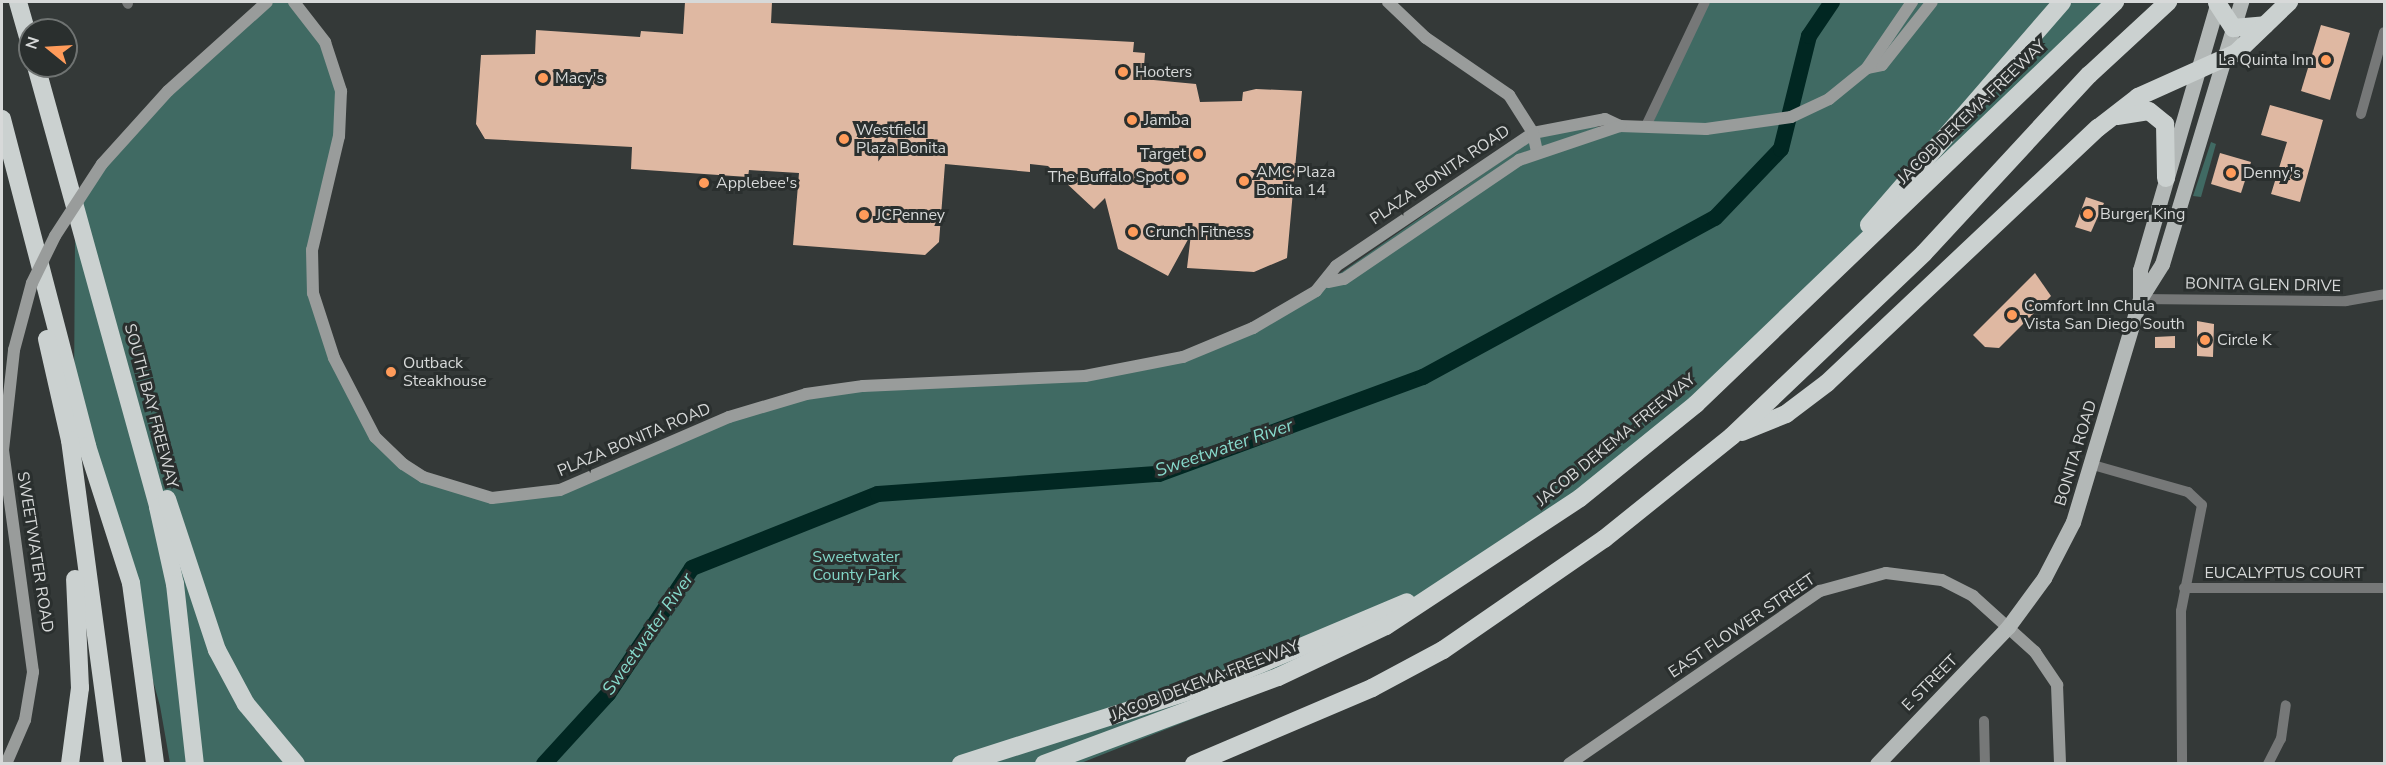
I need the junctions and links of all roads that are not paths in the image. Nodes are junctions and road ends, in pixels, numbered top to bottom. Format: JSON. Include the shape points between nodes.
{"nodes":[{"id":1,"x":18,"y":2,"type":"edge"},
{"id":2,"x":267,"y":2,"type":"edge"},
{"id":3,"x":294,"y":2,"type":"edge"},
{"id":4,"x":1388,"y":2,"type":"edge"},
{"id":5,"x":1705,"y":2,"type":"edge"},
{"id":6,"x":1912,"y":2,"type":"edge"},
{"id":7,"x":1932,"y":2,"type":"edge"},
{"id":8,"x":2062,"y":2,"type":"edge"},
{"id":9,"x":2115,"y":2,"type":"edge"},
{"id":10,"x":2168,"y":2,"type":"edge"},
{"id":11,"x":2218,"y":2,"type":"edge"},
{"id":12,"x":2241,"y":2,"type":"edge"},
{"id":13,"x":2289,"y":2,"type":"edge"},
{"id":14,"x":23,"y":18,"type":"edge"},
{"id":15,"x":2267,"y":25,"type":"junction"},
{"id":16,"x":2233,"y":28,"type":"junction"},
{"id":17,"x":2385,"y":32,"type":"edge"},
{"id":18,"x":2224,"y":60,"type":"junction"},
{"id":19,"x":1867,"y":68,"type":"junction"},
{"id":20,"x":2196,"y":74,"type":"junction"},
{"id":21,"x":39,"y":78,"type":"edge"},
{"id":22,"x":2361,"y":114,"type":"dead end"},
{"id":23,"x":2113,"y":117,"type":"junction"},
{"id":24,"x":2,"y":118,"type":"edge"},
{"id":25,"x":1620,"y":126,"type":"junction"},
{"id":26,"x":1646,"y":126,"type":"junction"},
{"id":27,"x":1533,"y":133,"type":"junction"},
{"id":28,"x":1537,"y":152,"type":"junction"},
{"id":29,"x":2166,"y":178,"type":"junction"},
{"id":30,"x":22,"y":194,"type":"junction"},
{"id":31,"x":1328,"y":282,"type":"junction"},
{"id":32,"x":1809,"y":294,"type":"junction"},
{"id":33,"x":2385,"y":294,"type":"edge"},
{"id":34,"x":2140,"y":299,"type":"junction"},
{"id":35,"x":118,"y":355,"type":"junction"},
{"id":36,"x":1732,"y":436,"type":"junction"},
{"id":37,"x":2,"y":450,"type":"edge"},
{"id":38,"x":2093,"y":465,"type":"junction"},
{"id":39,"x":78,"y":508,"type":"junction"},
{"id":40,"x":1472,"y":574,"type":"junction"},
{"id":41,"x":2184,"y":588,"type":"junction"},
{"id":42,"x":2385,"y":588,"type":"edge"},
{"id":43,"x":2008,"y":627,"type":"junction"},
{"id":44,"x":2286,"y":705,"type":"dead end"},
{"id":45,"x":1984,"y":722,"type":"dead end"},
{"id":46,"x":4,"y":763,"type":"edge"},
{"id":47,"x":70,"y":764,"type":"edge"},
{"id":48,"x":113,"y":764,"type":"edge"},
{"id":49,"x":155,"y":764,"type":"edge"},
{"id":50,"x":195,"y":764,"type":"edge"},
{"id":51,"x":296,"y":764,"type":"edge"},
{"id":52,"x":961,"y":764,"type":"edge"},
{"id":53,"x":1044,"y":764,"type":"edge"},
{"id":54,"x":1194,"y":764,"type":"edge"},
{"id":55,"x":1569,"y":764,"type":"edge"},
{"id":56,"x":1876,"y":764,"type":"edge"},
{"id":57,"x":1985,"y":764,"type":"edge"},
{"id":58,"x":2060,"y":764,"type":"edge"},
{"id":59,"x":2182,"y":764,"type":"edge"},
{"id":60,"x":2268,"y":764,"type":"edge"}],
"edges":[{"from":1,"to":14,"type":"highway"},
{"from":2,"to":37,"type":"main road","name":"SWEETWATER ROAD","bridge":true,"via":[[168,91],[102,164],[70,209],[32,283],[14,350]]},
{"from":3,"to":31,"type":"main road","name":"PLAZA BONITA ROAD","via":[[325,42],[341,91],[339,136],[312,250],[313,293],[334,358],[375,437],[423,477],[467,494],[520,497],[560,490],[729,417],[806,394],[862,386],[1085,376],[1183,357],[1252,328]]},
{"from":4,"to":27,"type":"main road","via":[[1434,45],[1509,95]]},
{"from":5,"to":26,"type":"street"},
{"from":6,"to":19,"type":"main road","name":"PLAZA BONITA ROAD"},
{"from":7,"to":19,"type":"main road","name":"PLAZA BONITA ROAD","via":[[1882,65]]},
{"from":8,"to":32,"type":"highway"},
{"from":9,"to":32,"type":"highway","name":"JACOB DEKEMA FREEWAY"},
{"from":10,"to":36,"type":"highway","via":[[2089,75],[1923,253]]},
{"from":11,"to":16,"type":"highway"},
{"from":11,"to":20,"type":"main road","name":"BONITA ROAD"},
{"from":12,"to":16,"type":"main road","name":"BONITA ROAD"},
{"from":13,"to":15,"type":"highway"},
{"from":15,"to":16,"type":"highway"},
{"from":15,"to":18,"type":"highway"},
{"from":16,"to":18,"type":"main road","name":"BONITA ROAD"},
{"from":17,"to":22,"type":"street"},
{"from":18,"to":20,"type":"highway"},
{"from":18,"to":34,"type":"main road","name":"BONITA ROAD","via":[[2162,264]]},
{"from":19,"to":26,"type":"main road","name":"PLAZA BONITA ROAD","via":[[1829,99],[1791,117],[1706,129]]},
{"from":20,"to":23,"type":"highway","via":[[2138,97]]},
{"from":20,"to":29,"type":"main road","name":"BONITA ROAD"},
{"from":21,"to":35,"type":"highway","name":"SOUTH BAY FREEWAY"},
{"from":23,"to":29,"type":"highway","via":[[2149,111],[2163,122],[2169,138]]},
{"from":23,"to":36,"type":"highway","via":[[1827,383],[1786,414]]},
{"from":24,"to":30,"type":"highway"},
{"from":25,"to":26,"type":"main road","name":"PLAZA BONITA ROAD"},
{"from":25,"to":27,"type":"main road","name":"PLAZA BONITA ROAD","via":[[1605,119]]},
{"from":25,"to":28,"type":"main road","name":"PLAZA BONITA ROAD"},
{"from":27,"to":28,"type":"main road"},
{"from":27,"to":31,"type":"main road","name":"PLAZA BONITA ROAD","via":[[1336,266]]},
{"from":28,"to":31,"type":"main road","name":"PLAZA BONITA ROAD","via":[[1344,279]]},
{"from":29,"to":34,"type":"main road","name":"BONITA ROAD","via":[[2140,270]]},
{"from":30,"to":39,"type":"highway","via":[[23,228],[70,440]]},
{"from":30,"to":49,"type":"highway","via":[[87,446],[131,583]]},
{"from":32,"to":40,"type":"highway","name":"JACOB DEKEMA FREEWAY","via":[[1696,404],[1580,498]]},
{"from":33,"to":34,"type":"street","name":"BONITA GLEN DRIVE","via":[[2346,301]]},
{"from":34,"to":38,"type":"main road","name":"BONITA ROAD"},
{"from":35,"to":50,"type":"highway","name":"SOUTH BAY FREEWAY","via":[[174,584]]},
{"from":35,"to":51,"type":"highway","via":[[217,650],[246,704]]},
{"from":36,"to":54,"type":"highway","via":[[1604,539],[1443,650],[1339,703]]},
{"from":37,"to":46,"type":"main road","name":"SWEETWATER ROAD","via":[[33,650],[29,704]]},
{"from":38,"to":41,"type":"street","via":[[2198,500],[2203,516]]},
{"from":38,"to":43,"type":"main road","name":"BONITA ROAD","via":[[2057,552]]},
{"from":39,"to":47,"type":"highway","via":[[74,548],[80,688]]},
{"from":39,"to":48,"type":"highway"},
{"from":40,"to":52,"type":"highway","via":[[1262,665]]},
{"from":40,"to":53,"type":"highway","name":"JACOB DEKEMA FREEWAY","via":[[1386,626],[1278,677]]},
{"from":41,"to":42,"type":"street","name":"EUCALYPTUS COURT"},
{"from":41,"to":59,"type":"street"},
{"from":43,"to":55,"type":"main road","name":"EAST FLOWER STREET","via":[[1973,596],[1942,580],[1886,573],[1846,581],[1820,591]]},
{"from":43,"to":56,"type":"main road","name":"E STREET"},
{"from":43,"to":58,"type":"main road","via":[[2035,652],[2057,685]]},
{"from":44,"to":60,"type":"street","via":[[2281,739]]},
{"from":45,"to":57,"type":"street"}]}
